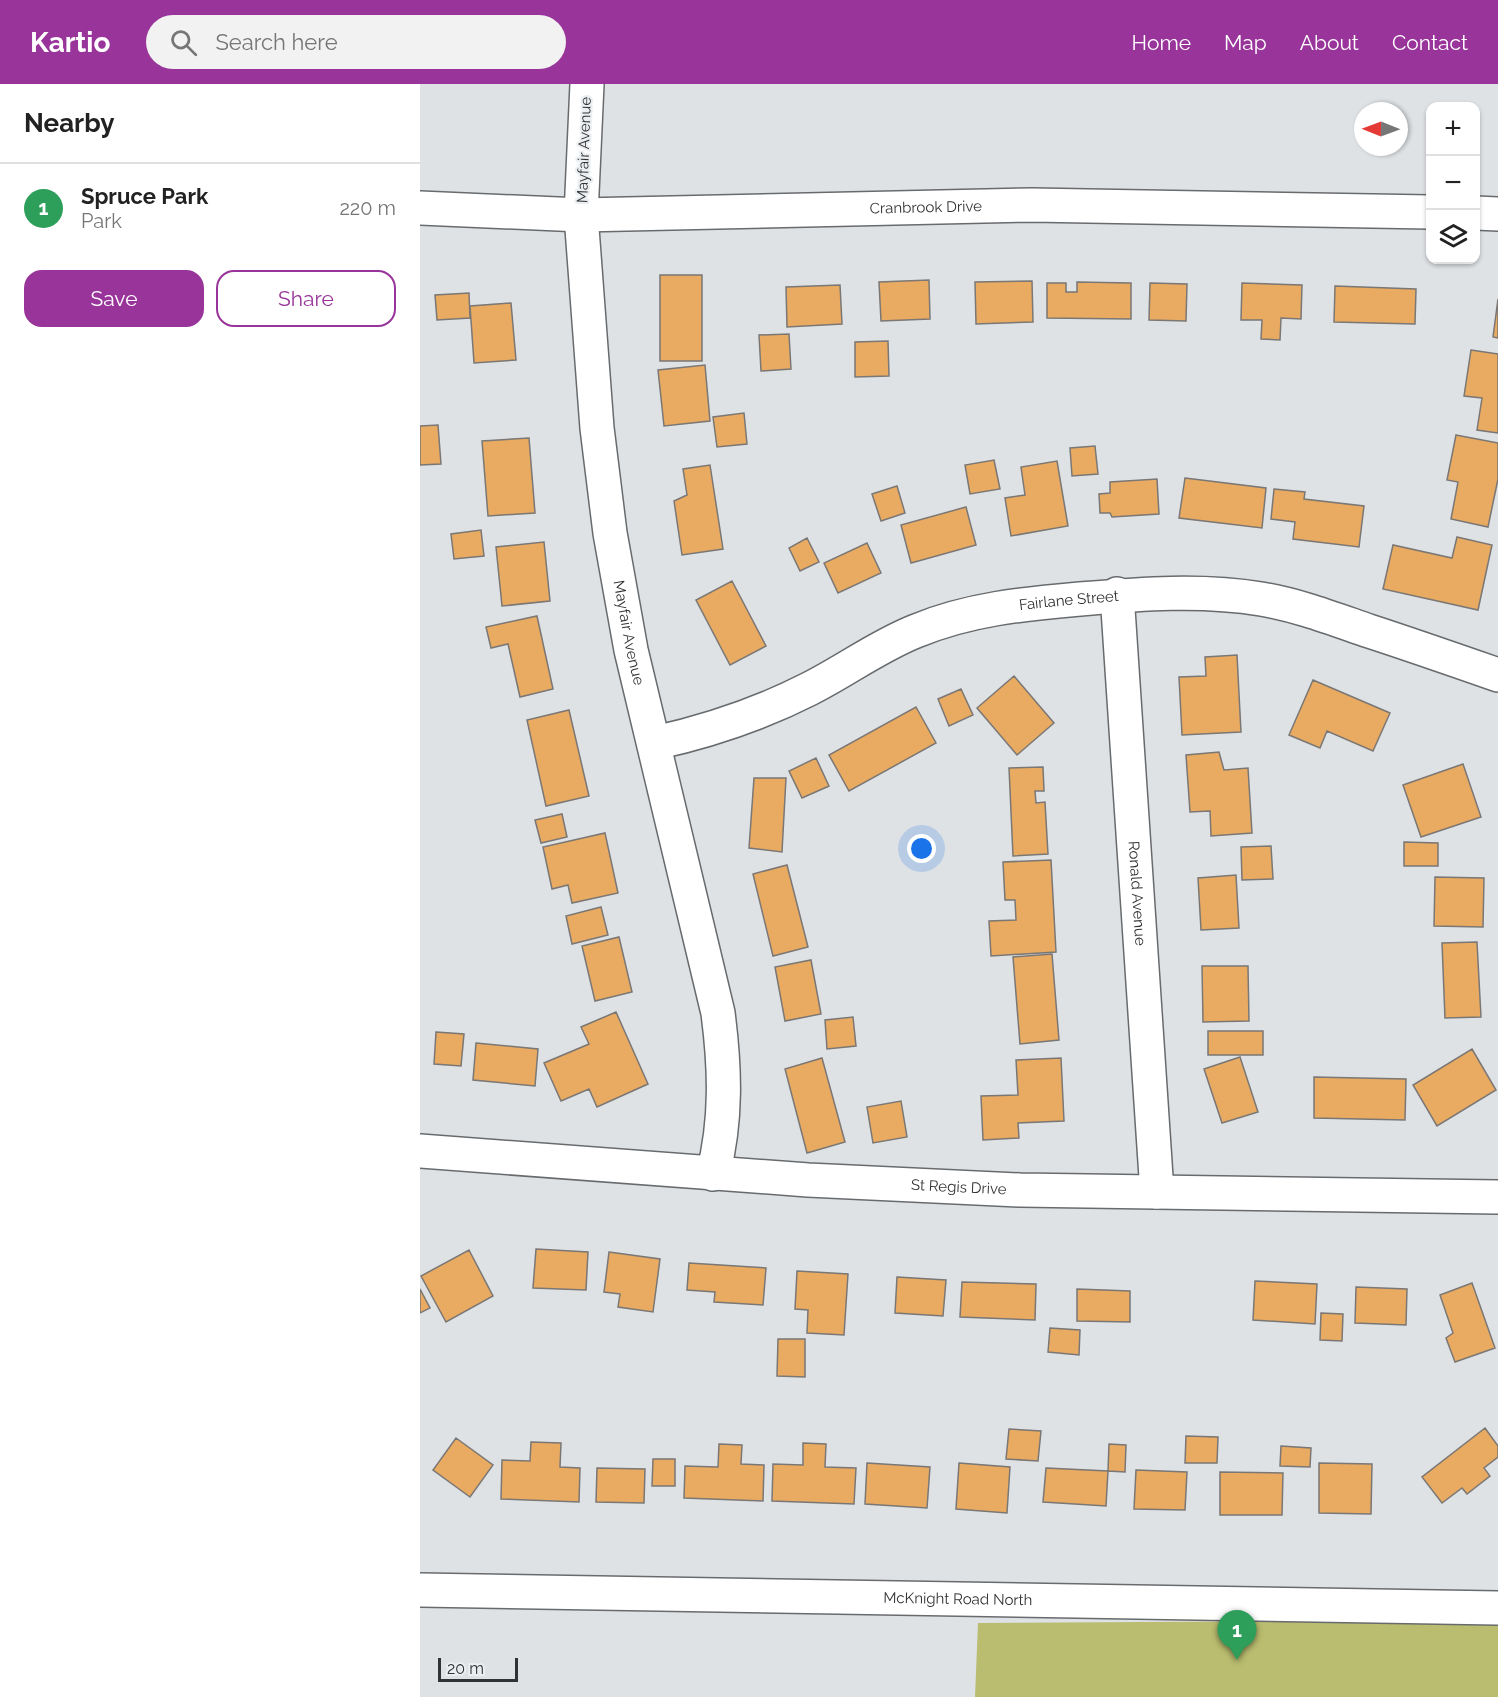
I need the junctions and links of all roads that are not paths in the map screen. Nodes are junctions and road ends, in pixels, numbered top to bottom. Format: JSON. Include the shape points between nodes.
{"nodes":[{"id":1,"x":587,"y":84,"type":"edge"},
{"id":2,"x":420,"y":208,"type":"edge"},
{"id":3,"x":1426,"y":212,"type":"edge"},
{"id":4,"x":1480,"y":213,"type":"edge"},
{"id":5,"x":1498,"y":214,"type":"edge"},
{"id":6,"x":581,"y":215,"type":"junction"},
{"id":7,"x":1117,"y":594,"type":"junction"},
{"id":8,"x":1498,"y":675,"type":"edge"},
{"id":9,"x":655,"y":743,"type":"junction"},
{"id":10,"x":420,"y":1150,"type":"edge"},
{"id":11,"x":713,"y":1174,"type":"junction"},
{"id":12,"x":1157,"y":1192,"type":"junction"},
{"id":13,"x":1498,"y":1197,"type":"edge"},
{"id":14,"x":420,"y":1590,"type":"edge"},
{"id":15,"x":1498,"y":1608,"type":"edge"}],
"edges":[{"from":1,"to":6,"type":"street","name":"Mayfair Avenue"},
{"from":2,"to":6,"type":"street","name":"Cranbrook Drive"},
{"from":3,"to":6,"type":"street","name":"Cranbrook Drive","via":[[1032,205]]},
{"from":4,"to":5,"type":"street"},
{"from":6,"to":9,"type":"street","name":"Mayfair Avenue","via":[[597,428],[610,533],[632,650]]},
{"from":7,"to":8,"type":"street","name":"Fairlane Street","via":[[1204,593],[1279,603]]},
{"from":7,"to":9,"type":"street","name":"Fairlane Street","via":[[1025,602],[973,612],[916,631],[751,716]]},
{"from":7,"to":12,"type":"street","name":"Ronald Avenue"},
{"from":9,"to":11,"type":"street","name":"Mayfair Avenue","via":[[718,1013],[724,1060],[723,1113]]},
{"from":10,"to":11,"type":"street","name":"St Regis Drive"},
{"from":11,"to":12,"type":"street","name":"St Regis Drive","via":[[1020,1190]]},
{"from":12,"to":13,"type":"street","name":"St Regis Drive"},
{"from":14,"to":15,"type":"street","name":"McKnight Road North"}]}
